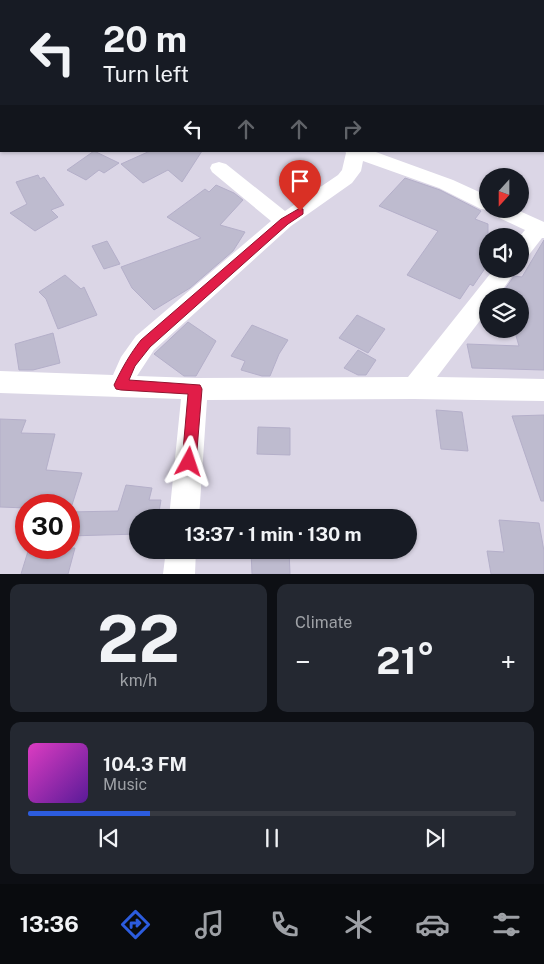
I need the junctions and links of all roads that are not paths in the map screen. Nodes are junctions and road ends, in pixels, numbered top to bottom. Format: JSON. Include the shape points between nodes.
{"nodes":[{"id":1,"x":355,"y":152,"type":"edge"},
{"id":2,"x":219,"y":168,"type":"dead end"},
{"id":3,"x":479,"y":200,"type":"edge"},
{"id":4,"x":517,"y":218,"type":"edge"},
{"id":5,"x":284,"y":222,"type":"junction"},
{"id":6,"x":541,"y":229,"type":"edge"},
{"id":7,"x":529,"y":241,"type":"edge"},
{"id":8,"x":499,"y":278,"type":"edge"},
{"id":9,"x":0,"y":382,"type":"edge"},
{"id":10,"x":121,"y":385,"type":"junction"},
{"id":11,"x":414,"y":388,"type":"junction"},
{"id":12,"x":195,"y":389,"type":"junction"},
{"id":13,"x":544,"y":390,"type":"edge"},
{"id":14,"x":185,"y":509,"type":"edge"},
{"id":15,"x":180,"y":559,"type":"edge"},
{"id":16,"x":179,"y":574,"type":"edge"}],
"edges":[{"from":1,"to":3,"type":"street","via":[[446,184]]},
{"from":1,"to":5,"type":"street","via":[[351,171],[345,179]]},
{"from":2,"to":5,"type":"street"},
{"from":4,"to":6,"type":"street"},
{"from":5,"to":10,"type":"street","via":[[145,343],[130,364]]},
{"from":6,"to":7,"type":"street"},
{"from":8,"to":11,"type":"street"},
{"from":9,"to":10,"type":"street"},
{"from":10,"to":12,"type":"street"},
{"from":11,"to":12,"type":"street"},
{"from":11,"to":13,"type":"street"},
{"from":12,"to":14,"type":"street"},
{"from":15,"to":16,"type":"street"}]}
